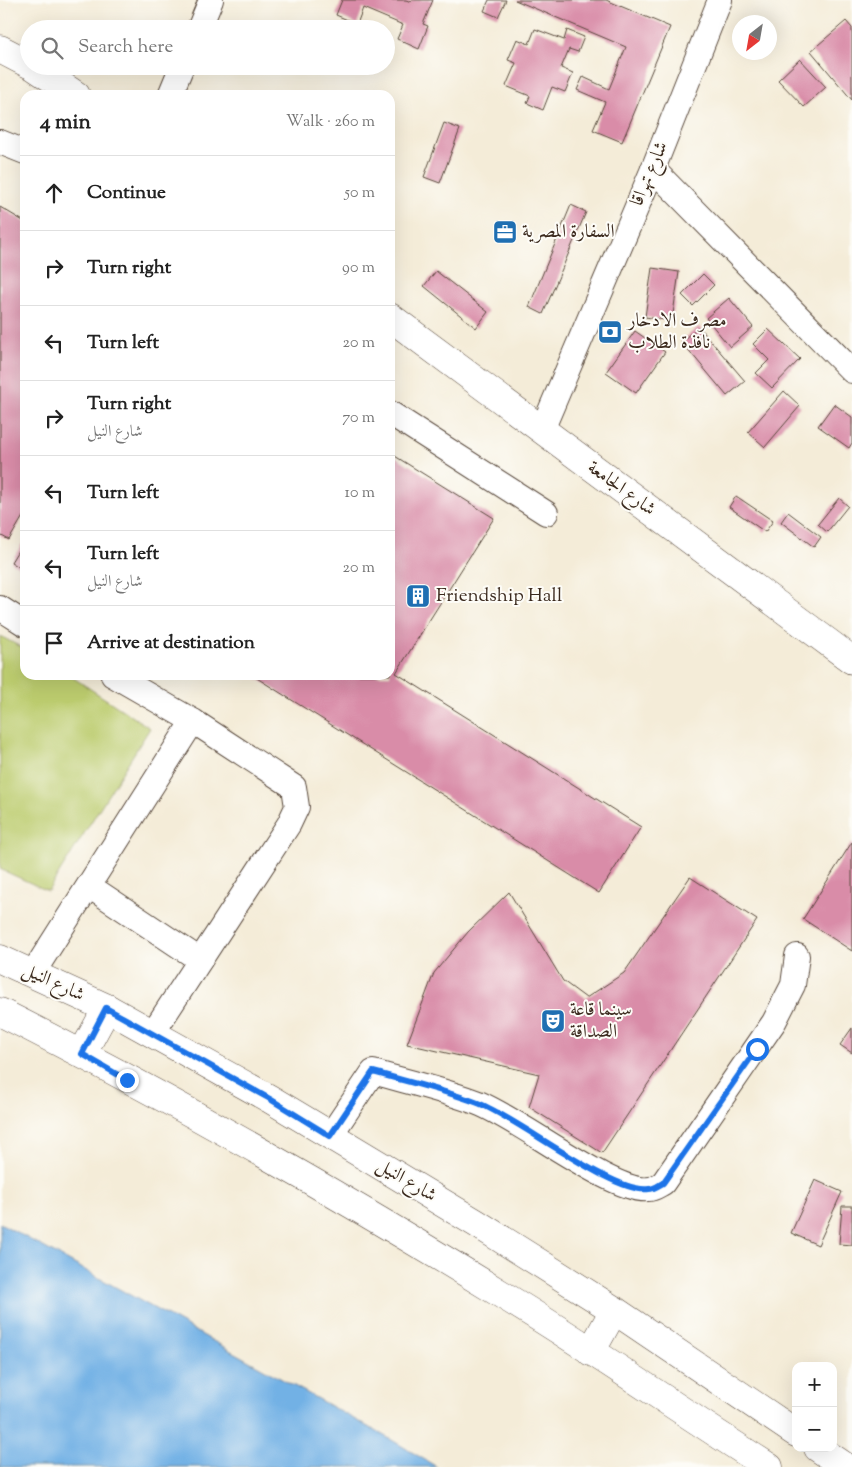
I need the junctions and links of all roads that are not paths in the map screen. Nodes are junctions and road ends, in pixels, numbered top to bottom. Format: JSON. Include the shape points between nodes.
{"nodes":[{"id":1,"x":211,"y":0,"type":"edge"},
{"id":2,"x":720,"y":0,"type":"edge"},
{"id":3,"x":202,"y":20,"type":"edge"},
{"id":4,"x":0,"y":49,"type":"edge"},
{"id":5,"x":20,"y":59,"type":"edge"},
{"id":6,"x":46,"y":75,"type":"edge"},
{"id":7,"x":178,"y":75,"type":"edge"},
{"id":8,"x":69,"y":90,"type":"edge"},
{"id":9,"x":172,"y":90,"type":"edge"},
{"id":10,"x":0,"y":142,"type":"edge"},
{"id":11,"x":20,"y":150,"type":"edge"},
{"id":12,"x":653,"y":169,"type":"junction"},
{"id":13,"x":395,"y":325,"type":"edge"},
{"id":14,"x":852,"y":371,"type":"edge"},
{"id":15,"x":395,"y":416,"type":"edge"},
{"id":16,"x":542,"y":430,"type":"junction"},
{"id":17,"x":546,"y":513,"type":"dead end"},
{"id":18,"x":0,"y":608,"type":"edge"},
{"id":19,"x":20,"y":621,"type":"edge"},
{"id":20,"x":852,"y":660,"type":"edge"},
{"id":21,"x":122,"y":680,"type":"edge"},
{"id":22,"x":193,"y":721,"type":"junction"},
{"id":23,"x":90,"y":886,"type":"junction"},
{"id":24,"x":797,"y":956,"type":"dead end"},
{"id":25,"x":0,"y":959,"type":"edge"},
{"id":26,"x":200,"y":960,"type":"junction"},
{"id":27,"x":33,"y":973,"type":"junction"},
{"id":28,"x":106,"y":1008,"type":"junction"},
{"id":29,"x":0,"y":1012,"type":"edge"},
{"id":30,"x":152,"y":1034,"type":"junction"},
{"id":31,"x":82,"y":1054,"type":"junction"},
{"id":32,"x":330,"y":1136,"type":"junction"},
{"id":33,"x":614,"y":1310,"type":"junction"},
{"id":34,"x":591,"y":1352,"type":"junction"},
{"id":35,"x":792,"y":1430,"type":"edge"},
{"id":36,"x":824,"y":1452,"type":"edge"},
{"id":37,"x":768,"y":1467,"type":"edge"},
{"id":38,"x":846,"y":1467,"type":"edge"}],
"edges":[{"from":1,"to":3,"type":"street"},
{"from":2,"to":12,"type":"street","name":"شارع تهراقا"},
{"from":4,"to":5,"type":"main road"},
{"from":6,"to":8,"type":"main road"},
{"from":7,"to":9,"type":"street"},
{"from":10,"to":11,"type":"street"},
{"from":12,"to":14,"type":"street"},
{"from":12,"to":16,"type":"street","name":"شارع تهراقا"},
{"from":13,"to":16,"type":"main road","name":"شارع الجامعة"},
{"from":15,"to":17,"type":"street"},
{"from":16,"to":20,"type":"main road","name":"شارع الجامعة"},
{"from":18,"to":19,"type":"street"},
{"from":21,"to":22,"type":"street"},
{"from":22,"to":23,"type":"street"},
{"from":22,"to":26,"type":"street","via":[[294,787],[296,807],[289,824]]},
{"from":23,"to":26,"type":"street"},
{"from":23,"to":27,"type":"street"},
{"from":24,"to":32,"type":"street","via":[[793,985],[774,1022],[663,1183],[649,1189],[632,1187],[606,1177],[502,1113],[373,1072]]},
{"from":25,"to":27,"type":"main road","name":"شارع النيل"},
{"from":26,"to":30,"type":"street"},
{"from":27,"to":28,"type":"main road","name":"شارع النيل"},
{"from":28,"to":30,"type":"main road","name":"شارع النيل"},
{"from":28,"to":31,"type":"main road"},
{"from":29,"to":31,"type":"main road"},
{"from":30,"to":32,"type":"main road","name":"شارع النيل"},
{"from":31,"to":34,"type":"main road","via":[[386,1226]]},
{"from":32,"to":33,"type":"main road","name":"شارع النيل"},
{"from":33,"to":34,"type":"main road"},
{"from":33,"to":35,"type":"main road","name":"شارع النيل"},
{"from":34,"to":37,"type":"main road"},
{"from":36,"to":38,"type":"main road"}]}
